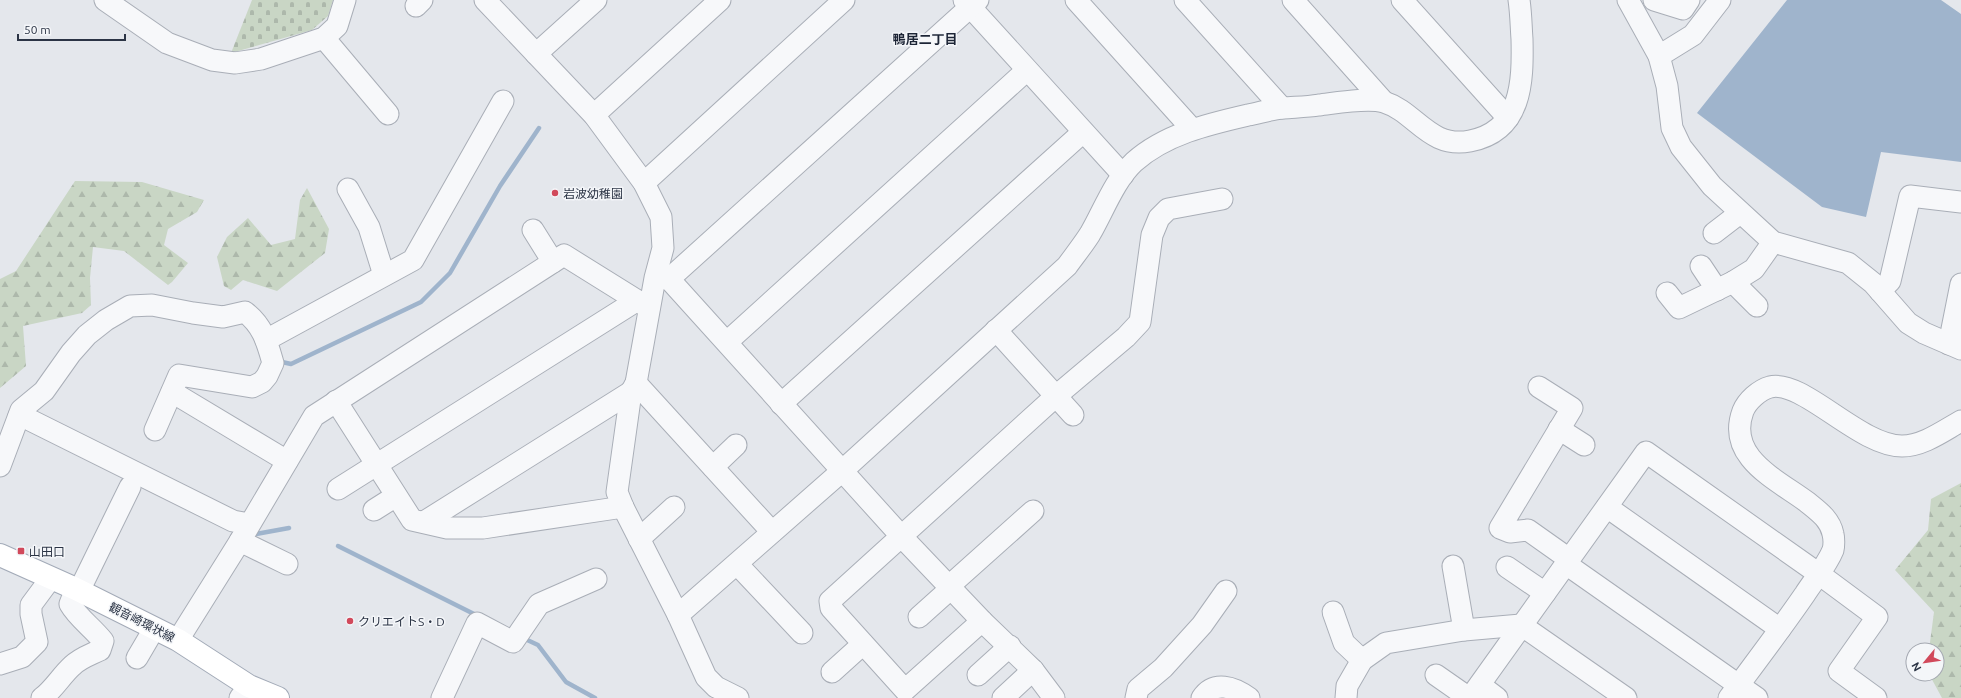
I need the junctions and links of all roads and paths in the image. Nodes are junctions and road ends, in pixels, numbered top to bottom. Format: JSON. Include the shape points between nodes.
{"nodes":[{"id":1,"x":105,"y":0,"type":"edge"},
{"id":2,"x":345,"y":0,"type":"edge"},
{"id":3,"x":485,"y":0,"type":"edge"},
{"id":4,"x":596,"y":0,"type":"edge"},
{"id":5,"x":720,"y":0,"type":"edge"},
{"id":6,"x":844,"y":0,"type":"edge"},
{"id":7,"x":1076,"y":0,"type":"edge"},
{"id":8,"x":1185,"y":0,"type":"edge"},
{"id":9,"x":1292,"y":0,"type":"edge"},
{"id":10,"x":1402,"y":0,"type":"edge"},
{"id":11,"x":1628,"y":0,"type":"edge"},
{"id":12,"x":1654,"y":0,"type":"edge"},
{"id":13,"x":1689,"y":0,"type":"edge"},
{"id":14,"x":1720,"y":0,"type":"edge"},
{"id":15,"x":1518,"y":1,"type":"edge"},
{"id":16,"x":971,"y":2,"type":"edge"},
{"id":17,"x":324,"y":38,"type":"junction"},
{"id":18,"x":536,"y":54,"type":"junction"},
{"id":19,"x":1659,"y":56,"type":"junction"},
{"id":20,"x":1027,"y":70,"type":"junction"},
{"id":21,"x":503,"y":101,"type":"dead end"},
{"id":22,"x":1383,"y":101,"type":"junction"},
{"id":23,"x":1282,"y":108,"type":"junction"},
{"id":24,"x":388,"y":114,"type":"dead end"},
{"id":25,"x":594,"y":114,"type":"junction"},
{"id":26,"x":1508,"y":118,"type":"junction"},
{"id":27,"x":1192,"y":129,"type":"junction"},
{"id":28,"x":1083,"y":132,"type":"junction"},
{"id":29,"x":1123,"y":175,"type":"junction"},
{"id":30,"x":644,"y":182,"type":"junction"},
{"id":31,"x":348,"y":189,"type":"dead end"},
{"id":32,"x":1222,"y":199,"type":"dead end"},
{"id":33,"x":1961,"y":202,"type":"edge"},
{"id":34,"x":1740,"y":213,"type":"junction"},
{"id":35,"x":533,"y":230,"type":"dead end"},
{"id":36,"x":1714,"y":233,"type":"dead end"},
{"id":37,"x":1773,"y":242,"type":"junction"},
{"id":38,"x":553,"y":262,"type":"junction"},
{"id":39,"x":1700,"y":266,"type":"dead end"},
{"id":40,"x":384,"y":275,"type":"junction"},
{"id":41,"x":662,"y":278,"type":"junction"},
{"id":42,"x":1961,"y":284,"type":"edge"},
{"id":43,"x":1725,"y":286,"type":"junction"},
{"id":44,"x":1880,"y":291,"type":"junction"},
{"id":45,"x":1667,"y":293,"type":"dead end"},
{"id":46,"x":642,"y":305,"type":"junction"},
{"id":47,"x":1757,"y":306,"type":"dead end"},
{"id":48,"x":996,"y":330,"type":"junction"},
{"id":49,"x":266,"y":340,"type":"junction"},
{"id":50,"x":727,"y":342,"type":"junction"},
{"id":51,"x":1955,"y":347,"type":"edge"},
{"id":52,"x":633,"y":387,"type":"junction"},
{"id":53,"x":1539,"y":387,"type":"dead end"},
{"id":54,"x":172,"y":392,"type":"junction"},
{"id":55,"x":1056,"y":396,"type":"junction"},
{"id":56,"x":336,"y":401,"type":"junction"},
{"id":57,"x":781,"y":404,"type":"junction"},
{"id":58,"x":13,"y":414,"type":"edge"},
{"id":59,"x":1073,"y":415,"type":"dead end"},
{"id":60,"x":1961,"y":421,"type":"edge"},
{"id":61,"x":1559,"y":429,"type":"junction"},
{"id":62,"x":155,"y":430,"type":"dead end"},
{"id":63,"x":736,"y":445,"type":"dead end"},
{"id":64,"x":1584,"y":445,"type":"dead end"},
{"id":65,"x":286,"y":461,"type":"junction"},
{"id":66,"x":377,"y":464,"type":"junction"},
{"id":67,"x":0,"y":466,"type":"edge"},
{"id":68,"x":713,"y":467,"type":"junction"},
{"id":69,"x":842,"y":471,"type":"junction"},
{"id":70,"x":130,"y":487,"type":"dead end"},
{"id":71,"x":338,"y":489,"type":"dead end"},
{"id":72,"x":396,"y":496,"type":"junction"},
{"id":73,"x":623,"y":507,"type":"junction"},
{"id":74,"x":674,"y":507,"type":"dead end"},
{"id":75,"x":1606,"y":507,"type":"junction"},
{"id":76,"x":374,"y":510,"type":"dead end"},
{"id":77,"x":1033,"y":511,"type":"dead end"},
{"id":78,"x":424,"y":522,"type":"junction"},
{"id":79,"x":244,"y":532,"type":"junction"},
{"id":80,"x":772,"y":532,"type":"junction"},
{"id":81,"x":902,"y":537,"type":"junction"},
{"id":82,"x":639,"y":539,"type":"junction"},
{"id":83,"x":0,"y":555,"type":"edge"},
{"id":84,"x":1568,"y":561,"type":"junction"},
{"id":85,"x":287,"y":564,"type":"dead end"},
{"id":86,"x":737,"y":564,"type":"junction"},
{"id":87,"x":1454,"y":566,"type":"dead end"},
{"id":88,"x":1507,"y":567,"type":"dead end"},
{"id":89,"x":1819,"y":574,"type":"junction"},
{"id":90,"x":51,"y":578,"type":"junction"},
{"id":91,"x":596,"y":579,"type":"dead end"},
{"id":92,"x":948,"y":587,"type":"junction"},
{"id":93,"x":77,"y":590,"type":"junction"},
{"id":94,"x":1226,"y":591,"type":"dead end"},
{"id":95,"x":1545,"y":593,"type":"junction"},
{"id":96,"x":1333,"y":612,"type":"dead end"},
{"id":97,"x":678,"y":615,"type":"junction"},
{"id":98,"x":920,"y":617,"type":"dead end"},
{"id":99,"x":982,"y":621,"type":"junction"},
{"id":100,"x":1521,"y":625,"type":"junction"},
{"id":101,"x":154,"y":629,"type":"junction"},
{"id":102,"x":1780,"y":629,"type":"junction"},
{"id":103,"x":1464,"y":630,"type":"junction"},
{"id":104,"x":802,"y":633,"type":"dead end"},
{"id":105,"x":178,"y":640,"type":"junction"},
{"id":106,"x":863,"y":644,"type":"junction"},
{"id":107,"x":1010,"y":646,"type":"junction"},
{"id":108,"x":137,"y":658,"type":"dead end"},
{"id":109,"x":1362,"y":660,"type":"junction"},
{"id":110,"x":0,"y":664,"type":"edge"},
{"id":111,"x":1033,"y":670,"type":"junction"},
{"id":112,"x":832,"y":672,"type":"dead end"},
{"id":113,"x":978,"y":675,"type":"dead end"},
{"id":114,"x":1436,"y":675,"type":"dead end"},
{"id":115,"x":1734,"y":691,"type":"edge"},
{"id":116,"x":244,"y":692,"type":"edge"},
{"id":117,"x":900,"y":694,"type":"edge"},
{"id":118,"x":1473,"y":694,"type":"edge"},
{"id":119,"x":42,"y":698,"type":"edge"},
{"id":120,"x":278,"y":698,"type":"edge"},
{"id":121,"x":442,"y":698,"type":"edge"},
{"id":122,"x":738,"y":698,"type":"edge"},
{"id":123,"x":1002,"y":698,"type":"edge"},
{"id":124,"x":1054,"y":698,"type":"edge"},
{"id":125,"x":1136,"y":698,"type":"edge"},
{"id":126,"x":1202,"y":698,"type":"edge"},
{"id":127,"x":1249,"y":698,"type":"edge"},
{"id":128,"x":1346,"y":698,"type":"edge"},
{"id":129,"x":1497,"y":698,"type":"edge"},
{"id":130,"x":1626,"y":698,"type":"edge"},
{"id":131,"x":1757,"y":698,"type":"edge"},
{"id":132,"x":1876,"y":698,"type":"edge"}],
"edges":[{"from":1,"to":17,"type":"street","via":[[167,44],[212,60],[235,63],[262,59]]},
{"from":2,"to":17,"type":"street","via":[[337,26]]},
{"from":3,"to":18,"type":"street"},
{"from":4,"to":18,"type":"street"},
{"from":5,"to":25,"type":"street"},
{"from":6,"to":30,"type":"street"},
{"from":7,"to":27,"type":"street"},
{"from":8,"to":23,"type":"street"},
{"from":9,"to":22,"type":"street"},
{"from":10,"to":26,"type":"street"},
{"from":11,"to":19,"type":"street"},
{"from":12,"to":13,"type":"street","via":[[1683,9]]},
{"from":14,"to":19,"type":"street","via":[[1693,35]]},
{"from":15,"to":26,"type":"street","via":[[1523,68],[1517,103]]},
{"from":16,"to":20,"type":"street"},
{"from":16,"to":41,"type":"street"},
{"from":17,"to":24,"type":"street"},
{"from":18,"to":25,"type":"street"},
{"from":19,"to":34,"type":"street","via":[[1667,86],[1672,128],[1681,147],[1712,186]]},
{"from":20,"to":28,"type":"street"},
{"from":20,"to":50,"type":"street"},
{"from":21,"to":40,"type":"street","via":[[412,260]]},
{"from":22,"to":23,"type":"street","via":[[1354,100]]},
{"from":22,"to":26,"type":"street","via":[[1399,109],[1427,132],[1453,142],[1471,141],[1481,137],[1497,129]]},
{"from":23,"to":27,"type":"street"},
{"from":25,"to":30,"type":"street"},
{"from":27,"to":29,"type":"street","via":[[1142,156]]},
{"from":28,"to":29,"type":"street"},
{"from":28,"to":57,"type":"street"},
{"from":29,"to":48,"type":"street","via":[[1089,235],[1067,266]]},
{"from":30,"to":41,"type":"street","via":[[660,217]]},
{"from":31,"to":40,"type":"street","via":[[369,227]]},
{"from":32,"to":55,"type":"street","via":[[1168,209],[1159,218],[1152,235],[1140,322],[1126,337]]},
{"from":33,"to":44,"type":"street","via":[[1910,196],[1890,281]]},
{"from":34,"to":36,"type":"street"},
{"from":34,"to":37,"type":"street"},
{"from":35,"to":38,"type":"street"},
{"from":37,"to":43,"type":"street","via":[[1754,269]]},
{"from":37,"to":44,"type":"street","via":[[1848,263]]},
{"from":38,"to":46,"type":"street","via":[[564,255]]},
{"from":38,"to":56,"type":"street"},
{"from":39,"to":43,"type":"street"},
{"from":40,"to":49,"type":"street"},
{"from":41,"to":46,"type":"street"},
{"from":41,"to":50,"type":"street"},
{"from":42,"to":51,"type":"street"},
{"from":43,"to":45,"type":"street","via":[[1679,308]]},
{"from":43,"to":47,"type":"street"},
{"from":44,"to":51,"type":"street","via":[[1908,323]]},
{"from":46,"to":52,"type":"street"},
{"from":46,"to":66,"type":"street"},
{"from":48,"to":55,"type":"street"},
{"from":48,"to":69,"type":"street"},
{"from":49,"to":54,"type":"street","via":[[273,363],[262,382],[252,387],[179,375]]},
{"from":49,"to":58,"type":"street","via":[[256,321],[245,312],[223,317],[193,314],[152,305],[130,306],[87,335],[71,352],[44,391]]},
{"from":50,"to":57,"type":"street"},
{"from":52,"to":68,"type":"street"},
{"from":52,"to":73,"type":"street","via":[[618,492]]},
{"from":52,"to":78,"type":"street"},
{"from":53,"to":61,"type":"street","via":[[1572,408]]},
{"from":54,"to":62,"type":"street"},
{"from":54,"to":65,"type":"street"},
{"from":55,"to":59,"type":"street"},
{"from":55,"to":81,"type":"street"},
{"from":56,"to":65,"type":"street","via":[[314,416]]},
{"from":56,"to":66,"type":"street"},
{"from":57,"to":69,"type":"street"},
{"from":58,"to":67,"type":"street"},
{"from":58,"to":79,"type":"street","via":[[30,420],[233,521]]},
{"from":60,"to":89,"type":"street","via":[[1927,440],[1903,446],[1868,437],[1804,396],[1782,388],[1770,387],[1749,401],[1738,428],[1739,437],[1748,455],[1821,512],[1830,525],[1834,535],[1834,548]]},
{"from":61,"to":64,"type":"street"},
{"from":61,"to":84,"type":"street","via":[[1500,528],[1510,532],[1528,530]]},
{"from":63,"to":68,"type":"street"},
{"from":65,"to":79,"type":"street"},
{"from":66,"to":71,"type":"street"},
{"from":66,"to":72,"type":"street"},
{"from":68,"to":80,"type":"street"},
{"from":69,"to":80,"type":"street"},
{"from":69,"to":81,"type":"street"},
{"from":70,"to":93,"type":"street"},
{"from":72,"to":76,"type":"street"},
{"from":72,"to":78,"type":"street","via":[[412,520]]},
{"from":73,"to":78,"type":"street","via":[[483,528],[447,528]]},
{"from":73,"to":82,"type":"street"},
{"from":74,"to":82,"type":"street"},
{"from":75,"to":84,"type":"street"},
{"from":75,"to":89,"type":"street","via":[[1646,452]]},
{"from":75,"to":102,"type":"street"},
{"from":77,"to":92,"type":"street"},
{"from":79,"to":85,"type":"street"},
{"from":79,"to":105,"type":"street"},
{"from":80,"to":86,"type":"street"},
{"from":81,"to":92,"type":"street"},
{"from":81,"to":106,"type":"street","via":[[830,601],[831,608]]},
{"from":82,"to":97,"type":"street"},
{"from":83,"to":90,"type":"main road","name":"観音崎環状線"},
{"from":84,"to":95,"type":"street"},
{"from":84,"to":115,"type":"street"},
{"from":86,"to":97,"type":"street"},
{"from":86,"to":104,"type":"street","via":[[772,589]]},
{"from":87,"to":103,"type":"street"},
{"from":88,"to":95,"type":"street"},
{"from":89,"to":102,"type":"street"},
{"from":89,"to":132,"type":"street","via":[[1877,617],[1839,671]]},
{"from":90,"to":93,"type":"main road","name":"観音崎環状線"},
{"from":90,"to":110,"type":"street","via":[[30,605],[38,642],[22,657]]},
{"from":91,"to":121,"type":"street","via":[[539,604],[517,636],[477,623]]},
{"from":92,"to":98,"type":"street","via":[[948,591]]},
{"from":92,"to":99,"type":"street"},
{"from":93,"to":101,"type":"main road","name":"観音崎環状線"},
{"from":93,"to":119,"type":"street","via":[[70,604],[73,610],[103,641],[100,650],[71,666],[51,692]]},
{"from":94,"to":125,"type":"street","via":[[1202,626],[1163,668],[1138,689]]},
{"from":95,"to":100,"type":"street"},
{"from":96,"to":109,"type":"street","via":[[1344,643]]},
{"from":97,"to":122,"type":"street","via":[[706,677],[716,688]]},
{"from":99,"to":107,"type":"street"},
{"from":99,"to":117,"type":"street"},
{"from":100,"to":103,"type":"street"},
{"from":100,"to":118,"type":"street"},
{"from":100,"to":130,"type":"street"},
{"from":101,"to":105,"type":"main road","name":"観音崎環状線"},
{"from":101,"to":108,"type":"street"},
{"from":102,"to":115,"type":"street"},
{"from":103,"to":109,"type":"street","via":[[1386,643]]},
{"from":105,"to":116,"type":"main road","name":"観音崎環状線"},
{"from":106,"to":112,"type":"street"},
{"from":106,"to":117,"type":"street"},
{"from":107,"to":111,"type":"street"},
{"from":107,"to":113,"type":"street"},
{"from":109,"to":128,"type":"street","via":[[1347,686]]},
{"from":111,"to":123,"type":"street"},
{"from":111,"to":124,"type":"street"},
{"from":114,"to":118,"type":"street"},
{"from":115,"to":131,"type":"street"},
{"from":116,"to":120,"type":"main road","name":"観音崎環状線"},
{"from":118,"to":129,"type":"street"},
{"from":126,"to":127,"type":"street","via":[[1207,691],[1221,686],[1240,691]]}]}
